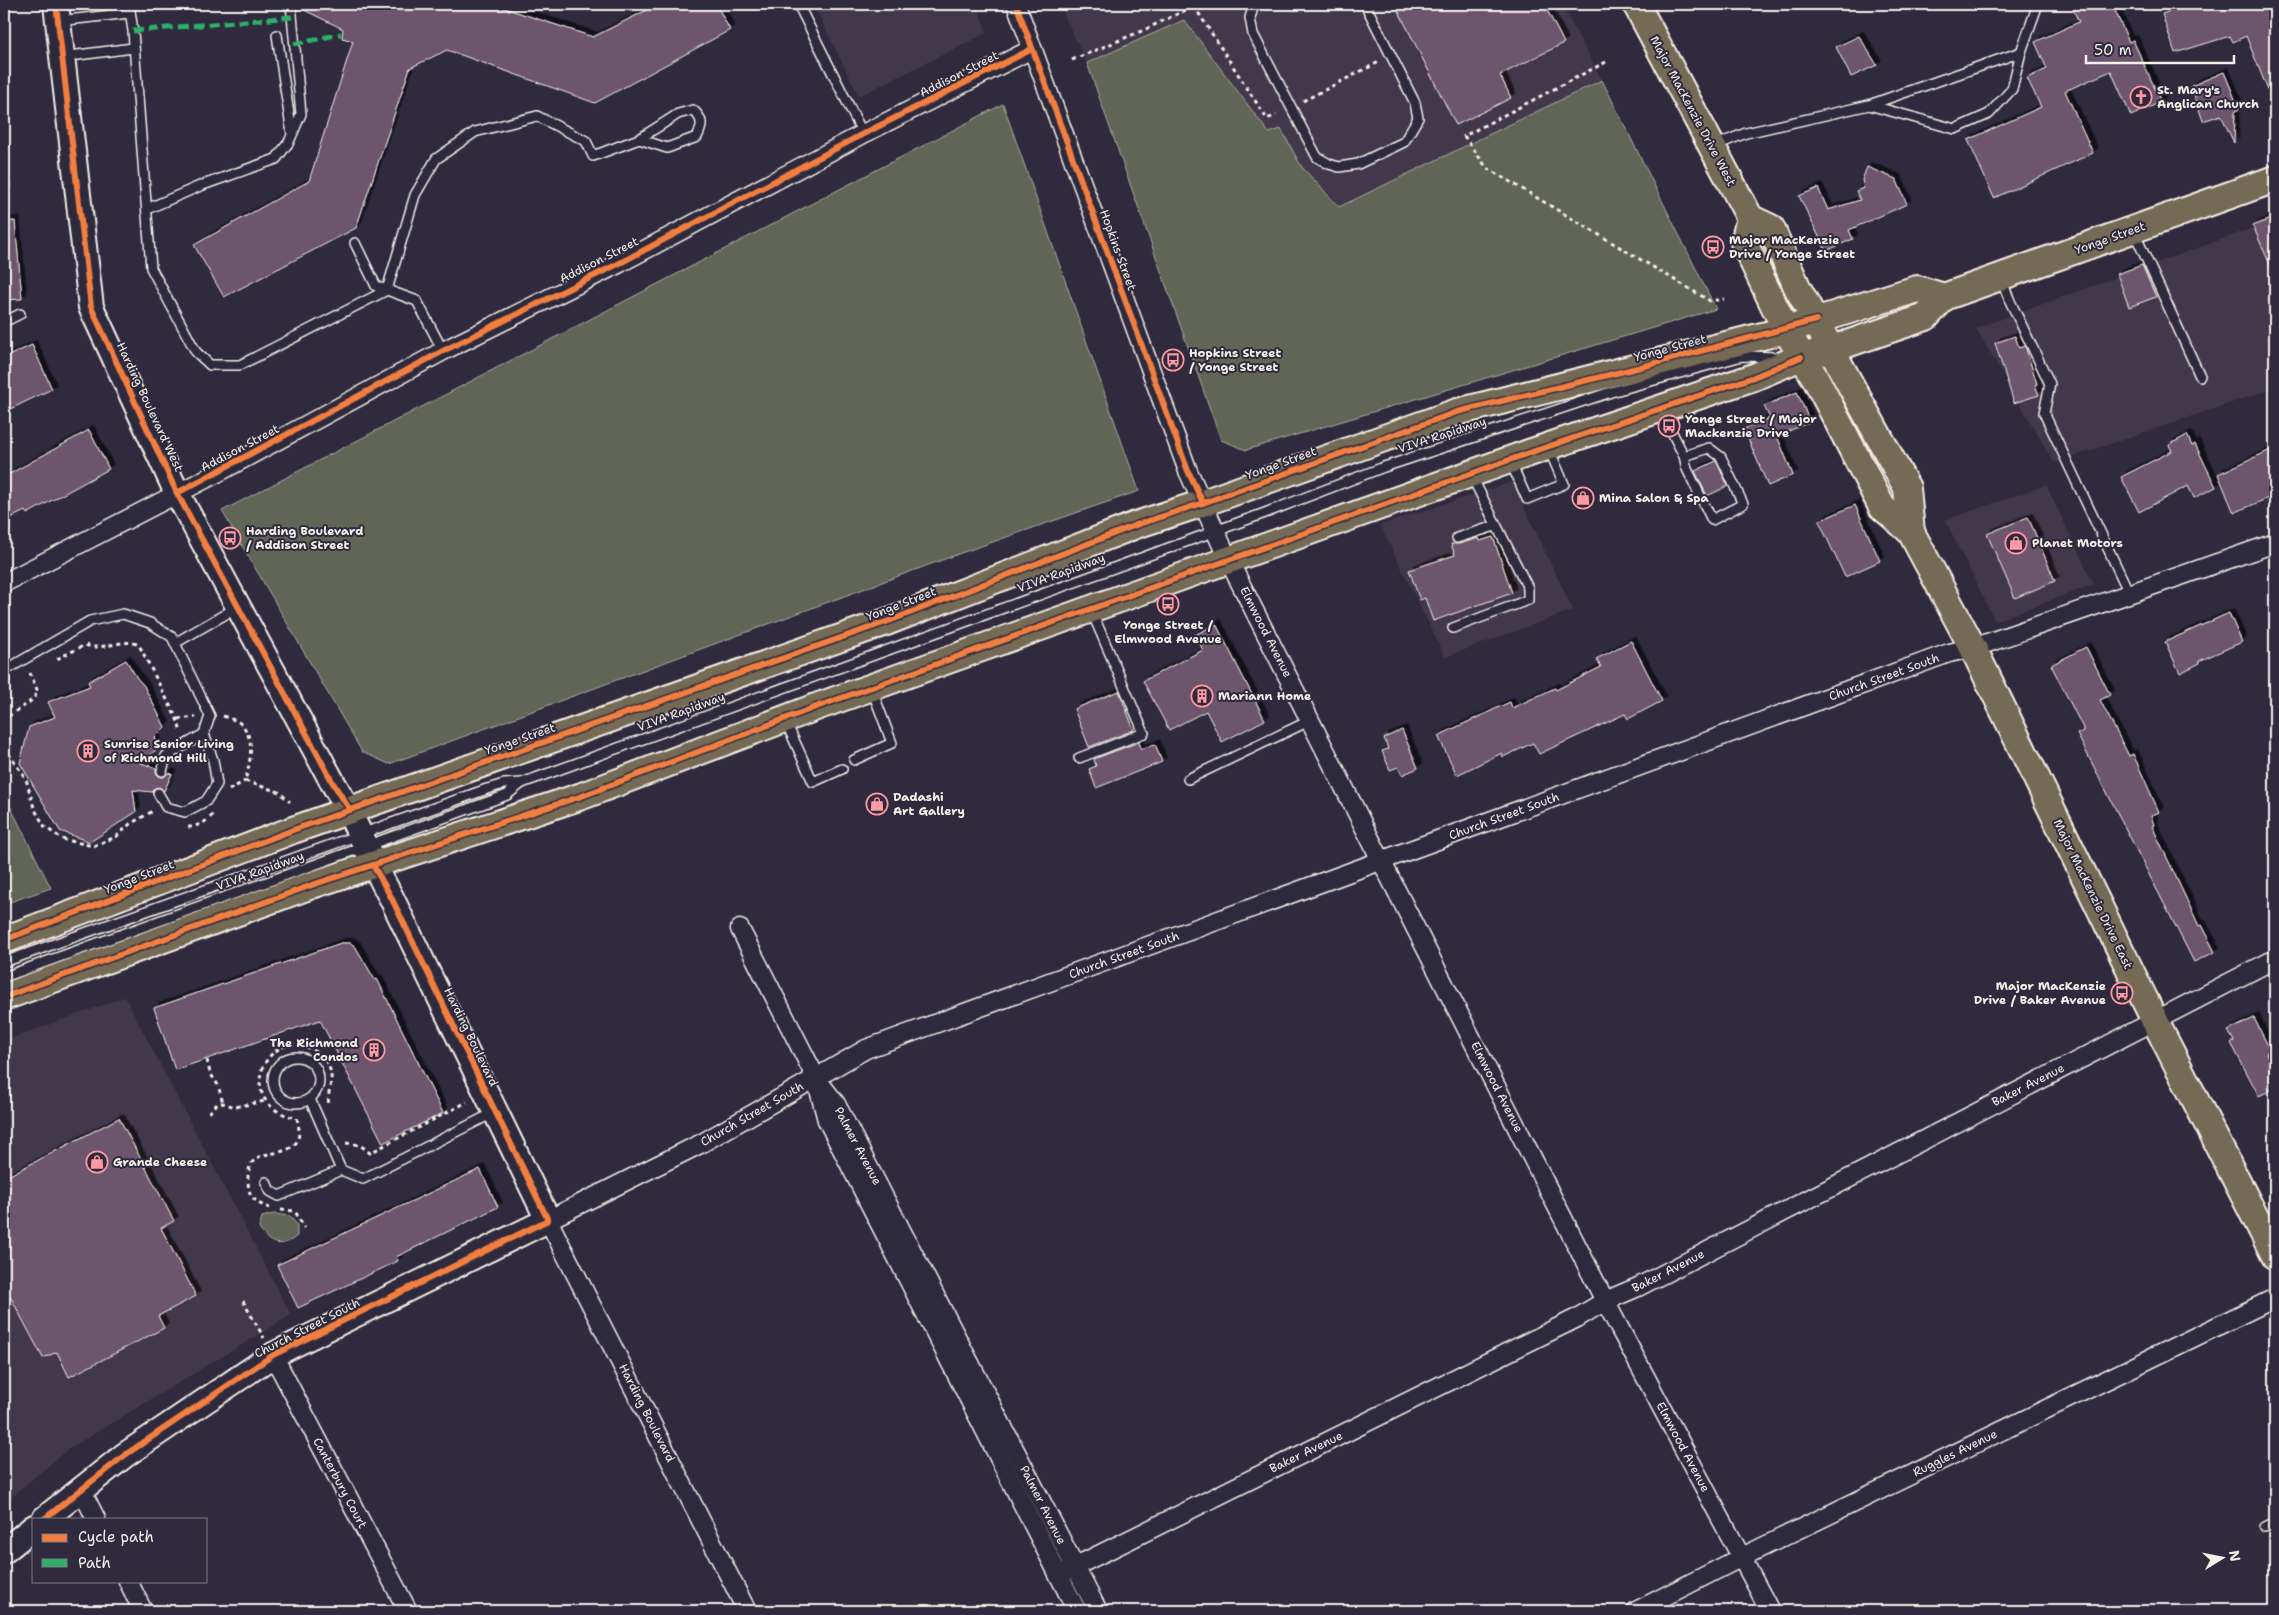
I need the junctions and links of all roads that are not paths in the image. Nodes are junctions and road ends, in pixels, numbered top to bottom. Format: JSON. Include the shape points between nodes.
{"nodes":[{"id":1,"x":290,"y":4,"type":"edge"},
{"id":2,"x":798,"y":4,"type":"edge"},
{"id":3,"x":1016,"y":4,"type":"edge"},
{"id":4,"x":1259,"y":4,"type":"edge"},
{"id":5,"x":1365,"y":4,"type":"edge"},
{"id":6,"x":1636,"y":4,"type":"edge"},
{"id":7,"x":2038,"y":4,"type":"edge"},
{"id":8,"x":129,"y":8,"type":"edge"},
{"id":9,"x":1253,"y":8,"type":"edge"},
{"id":10,"x":56,"y":12,"type":"edge"},
{"id":11,"x":277,"y":35,"type":"dead end"},
{"id":12,"x":133,"y":48,"type":"junction"},
{"id":13,"x":1032,"y":49,"type":"junction"},
{"id":14,"x":2021,"y":52,"type":"junction"},
{"id":15,"x":62,"y":57,"type":"junction"},
{"id":16,"x":1869,"y":105,"type":"junction"},
{"id":17,"x":292,"y":134,"type":"junction"},
{"id":18,"x":863,"y":134,"type":"junction"},
{"id":19,"x":639,"y":139,"type":"junction"},
{"id":20,"x":1712,"y":147,"type":"junction"},
{"id":21,"x":2275,"y":179,"type":"edge"},
{"id":22,"x":147,"y":209,"type":"junction"},
{"id":23,"x":1750,"y":218,"type":"junction"},
{"id":24,"x":2132,"y":230,"type":"junction"},
{"id":25,"x":354,"y":243,"type":"dead end"},
{"id":26,"x":2000,"y":277,"type":"junction"},
{"id":27,"x":386,"y":290,"type":"junction"},
{"id":28,"x":1944,"y":297,"type":"junction"},
{"id":29,"x":20,"y":314,"type":"dead end"},
{"id":30,"x":1816,"y":320,"type":"junction"},
{"id":31,"x":4,"y":322,"type":"edge"},
{"id":32,"x":1786,"y":330,"type":"junction"},
{"id":33,"x":1832,"y":349,"type":"junction"},
{"id":34,"x":443,"y":351,"type":"junction"},
{"id":35,"x":1801,"y":358,"type":"junction"},
{"id":36,"x":1641,"y":367,"type":"junction"},
{"id":37,"x":2200,"y":376,"type":"dead end"},
{"id":38,"x":1611,"y":392,"type":"junction"},
{"id":39,"x":1659,"y":409,"type":"junction"},
{"id":40,"x":1548,"y":447,"type":"junction"},
{"id":41,"x":1684,"y":456,"type":"junction"},
{"id":42,"x":1510,"y":460,"type":"junction"},
{"id":43,"x":1470,"y":474,"type":"junction"},
{"id":44,"x":177,"y":494,"type":"junction"},
{"id":45,"x":1203,"y":503,"type":"junction"},
{"id":46,"x":1495,"y":526,"type":"junction"},
{"id":47,"x":1215,"y":531,"type":"junction"},
{"id":48,"x":1911,"y":532,"type":"junction"},
{"id":49,"x":1457,"y":538,"type":"dead end"},
{"id":50,"x":2275,"y":543,"type":"edge"},
{"id":51,"x":1229,"y":561,"type":"junction"},
{"id":52,"x":4,"y":583,"type":"edge"},
{"id":53,"x":2129,"y":593,"type":"junction"},
{"id":54,"x":238,"y":607,"type":"junction"},
{"id":55,"x":1091,"y":610,"type":"junction"},
{"id":56,"x":1453,"y":628,"type":"dead end"},
{"id":57,"x":175,"y":643,"type":"junction"},
{"id":58,"x":1973,"y":648,"type":"junction"},
{"id":59,"x":4,"y":671,"type":"edge"},
{"id":60,"x":872,"y":688,"type":"junction"},
{"id":61,"x":785,"y":719,"type":"junction"},
{"id":62,"x":1311,"y":720,"type":"junction"},
{"id":63,"x":204,"y":734,"type":"junction"},
{"id":64,"x":1079,"y":758,"type":"dead end"},
{"id":65,"x":854,"y":760,"type":"dead end"},
{"id":66,"x":842,"y":769,"type":"dead end"},
{"id":67,"x":162,"y":770,"type":"dead end"},
{"id":68,"x":1188,"y":779,"type":"dead end"},
{"id":69,"x":522,"y":784,"type":"junction"},
{"id":70,"x":158,"y":793,"type":"dead end"},
{"id":71,"x":350,"y":810,"type":"junction"},
{"id":72,"x":366,"y":849,"type":"junction"},
{"id":73,"x":1382,"y":860,"type":"junction"},
{"id":74,"x":740,"y":930,"type":"dead end"},
{"id":75,"x":4,"y":940,"type":"edge"},
{"id":76,"x":2275,"y":959,"type":"edge"},
{"id":77,"x":4,"y":962,"type":"edge"},
{"id":78,"x":4,"y":977,"type":"edge"},
{"id":79,"x":4,"y":997,"type":"edge"},
{"id":80,"x":2154,"y":1020,"type":"junction"},
{"id":81,"x":816,"y":1078,"type":"junction"},
{"id":82,"x":310,"y":1099,"type":"junction"},
{"id":83,"x":495,"y":1112,"type":"junction"},
{"id":84,"x":341,"y":1170,"type":"junction"},
{"id":85,"x":266,"y":1182,"type":"dead end"},
{"id":86,"x":548,"y":1220,"type":"junction"},
{"id":87,"x":2275,"y":1256,"type":"edge"},
{"id":88,"x":2275,"y":1298,"type":"edge"},
{"id":89,"x":1605,"y":1301,"type":"junction"},
{"id":90,"x":269,"y":1346,"type":"junction"},
{"id":91,"x":81,"y":1489,"type":"junction"},
{"id":92,"x":45,"y":1518,"type":"edge"},
{"id":93,"x":96,"y":1518,"type":"edge"},
{"id":94,"x":2275,"y":1522,"type":"edge"},
{"id":95,"x":2265,"y":1528,"type":"dead end"},
{"id":96,"x":32,"y":1529,"type":"edge"},
{"id":97,"x":4,"y":1551,"type":"edge"},
{"id":98,"x":1742,"y":1557,"type":"junction"},
{"id":99,"x":1075,"y":1567,"type":"junction"},
{"id":100,"x":1058,"y":1575,"type":"junction"},
{"id":101,"x":128,"y":1582,"type":"edge"},
{"id":102,"x":143,"y":1611,"type":"edge"},
{"id":103,"x":408,"y":1611,"type":"edge"},
{"id":104,"x":747,"y":1611,"type":"edge"},
{"id":105,"x":1077,"y":1611,"type":"edge"},
{"id":106,"x":1098,"y":1611,"type":"edge"},
{"id":107,"x":1636,"y":1611,"type":"edge"},
{"id":108,"x":1770,"y":1611,"type":"edge"}],
"edges":[{"from":1,"to":17,"type":"lane","via":[[301,114]]},
{"from":2,"to":18,"type":"lane"},
{"from":3,"to":13,"type":"street","name":"Hopkins Street"},
{"from":4,"to":9,"type":"lane"},
{"from":5,"to":9,"type":"lane","via":[[1415,103],[1418,118],[1404,142],[1358,164],[1344,167],[1317,157],[1253,34]]},
{"from":6,"to":20,"type":"main road","name":"Major MacKenzie Drive West"},
{"from":7,"to":14,"type":"lane"},
{"from":8,"to":10,"type":"lane"},
{"from":8,"to":12,"type":"lane"},
{"from":10,"to":15,"type":"street","name":"Harding Boulevard West"},
{"from":11,"to":17,"type":"lane"},
{"from":12,"to":15,"type":"lane"},
{"from":12,"to":22,"type":"lane"},
{"from":13,"to":18,"type":"street","name":"Addison Street"},
{"from":13,"to":45,"type":"street","name":"Hopkins Street","via":[[1188,471]]},
{"from":14,"to":16,"type":"lane"},
{"from":14,"to":16,"type":"lane","via":[[2012,90],[1989,114],[1954,129]]},
{"from":15,"to":44,"type":"street","name":"Harding Boulevard West","via":[[91,307]]},
{"from":16,"to":20,"type":"lane","via":[[1746,133]]},
{"from":17,"to":22,"type":"lane","via":[[276,159]]},
{"from":18,"to":34,"type":"street","name":"Addison Street","via":[[620,263]]},
{"from":19,"to":19,"type":"lane","via":[[667,148],[698,137],[703,126],[701,117],[693,110],[678,114]]},
{"from":19,"to":27,"type":"lane","via":[[593,156],[586,141],[537,116],[475,132],[436,159],[415,195]]},
{"from":20,"to":23,"type":"main road","name":"Major MacKenzie Drive West"},
{"from":21,"to":24,"type":"main road","name":"Yonge Street"},
{"from":22,"to":27,"type":"lane","via":[[151,268],[196,352],[210,365],[240,365]]},
{"from":23,"to":30,"type":"main road","via":[[1771,228],[1798,289]]},
{"from":23,"to":32,"type":"main road","via":[[1744,243]]},
{"from":24,"to":26,"type":"main road","name":"Yonge Street"},
{"from":24,"to":37,"type":"lane"},
{"from":25,"to":27,"type":"lane","via":[[376,286]]},
{"from":26,"to":28,"type":"main road","name":"Yonge Street"},
{"from":26,"to":53,"type":"lane","via":[[2050,384],[2044,413]]},
{"from":27,"to":34,"type":"lane","via":[[417,301]]},
{"from":28,"to":30,"type":"main road","name":"Yonge Street","via":[[1917,289]]},
{"from":28,"to":33,"type":"main road","name":"Yonge Street","via":[[1926,317]]},
{"from":29,"to":31,"type":"lane"},
{"from":30,"to":32,"type":"main road","name":"Yonge Street"},
{"from":30,"to":33,"type":"main road"},
{"from":32,"to":35,"type":"main road"},
{"from":32,"to":36,"type":"main road","name":"Yonge Street"},
{"from":33,"to":35,"type":"main road","name":"Yonge Street"},
{"from":33,"to":48,"type":"main road","name":"Major MacKenzie Drive East","via":[[1907,488]]},
{"from":34,"to":44,"type":"street","name":"Addison Street"},
{"from":35,"to":38,"type":"lane","name":"VIVA Rapidway","via":[[1742,356]]},
{"from":35,"to":39,"type":"main road","name":"Yonge Street"},
{"from":35,"to":48,"type":"main road","name":"Major MacKenzie Drive East","via":[[1817,382],[1882,506]]},
{"from":36,"to":38,"type":"lane","name":"VIVA Rapidway"},
{"from":36,"to":45,"type":"main road","name":"Yonge Street","via":[[1458,412]]},
{"from":38,"to":47,"type":"lane","name":"VIVA Rapidway","via":[[1384,467]]},
{"from":39,"to":40,"type":"main road","name":"Yonge Street"},
{"from":39,"to":41,"type":"lane"},
{"from":40,"to":42,"type":"main road","name":"Yonge Street"},
{"from":40,"to":42,"type":"lane","via":[[1564,484],[1527,499]]},
{"from":41,"to":41,"type":"lane","via":[[1709,448],[1721,456],[1743,504],[1712,520],[1686,469]]},
{"from":42,"to":43,"type":"main road","name":"Yonge Street"},
{"from":43,"to":46,"type":"lane"},
{"from":43,"to":51,"type":"main road","name":"Yonge Street"},
{"from":44,"to":52,"type":"street","name":"Addison Street"},
{"from":44,"to":54,"type":"street","name":"Harding Boulevard West"},
{"from":45,"to":47,"type":"street","name":"Hopkins Street"},
{"from":45,"to":71,"type":"main road","name":"Yonge Street","via":[[1136,525],[889,621]]},
{"from":46,"to":49,"type":"lane"},
{"from":46,"to":56,"type":"lane","via":[[1528,588],[1528,600]]},
{"from":47,"to":51,"type":"street","name":"Elmwood Avenue"},
{"from":47,"to":69,"type":"lane","name":"VIVA Rapidway"},
{"from":48,"to":58,"type":"main road","name":"Major MacKenzie Drive East"},
{"from":50,"to":53,"type":"street","name":"Church Street South"},
{"from":51,"to":55,"type":"main road","name":"Yonge Street"},
{"from":51,"to":62,"type":"street","name":"Elmwood Avenue"},
{"from":53,"to":58,"type":"street","name":"Church Street South"},
{"from":54,"to":57,"type":"lane"},
{"from":54,"to":71,"type":"street","name":"Harding Boulevard West"},
{"from":55,"to":60,"type":"main road","name":"Yonge Street"},
{"from":55,"to":64,"type":"lane","via":[[1144,733]]},
{"from":57,"to":59,"type":"lane","via":[[172,637],[150,623],[123,614],[90,621]]},
{"from":57,"to":63,"type":"lane","via":[[210,716]]},
{"from":58,"to":73,"type":"street","name":"Church Street South","via":[[1949,653]]},
{"from":58,"to":80,"type":"main road","name":"Major MacKenzie Drive East"},
{"from":60,"to":61,"type":"main road","name":"Yonge Street"},
{"from":60,"to":65,"type":"lane","via":[[892,743]]},
{"from":61,"to":66,"type":"lane","via":[[812,782]]},
{"from":61,"to":72,"type":"main road","name":"Yonge Street","via":[[582,796]]},
{"from":62,"to":68,"type":"lane"},
{"from":62,"to":73,"type":"street","name":"Elmwood Avenue"},
{"from":63,"to":67,"type":"lane","via":[[166,756]]},
{"from":63,"to":70,"type":"lane","via":[[217,784],[206,801],[185,812],[166,807]]},
{"from":69,"to":72,"type":"lane","name":"VIVA Rapidway","via":[[507,795]]},
{"from":69,"to":72,"type":"lane","name":"VIVA Rapidway","via":[[504,784]]},
{"from":71,"to":72,"type":"street","name":"Harding Boulevard"},
{"from":71,"to":75,"type":"main road","name":"Yonge Street"},
{"from":72,"to":77,"type":"lane","name":"VIVA Rapidway"},
{"from":72,"to":78,"type":"lane","name":"VIVA Rapidway"},
{"from":72,"to":79,"type":"main road","name":"Yonge Street","via":[[312,885]]},
{"from":72,"to":83,"type":"street","name":"Harding Boulevard"},
{"from":73,"to":81,"type":"street","name":"Church Street South","via":[[866,1049]]},
{"from":73,"to":89,"type":"street","name":"Elmwood Avenue"},
{"from":74,"to":81,"type":"street"},
{"from":76,"to":80,"type":"street","name":"Baker Avenue"},
{"from":80,"to":87,"type":"main road","name":"Major MacKenzie Drive East"},
{"from":80,"to":89,"type":"street","name":"Baker Avenue","via":[[1638,1287]]},
{"from":81,"to":86,"type":"street","name":"Church Street South","via":[[702,1143]]},
{"from":81,"to":99,"type":"street","name":"Palmer Avenue","via":[[836,1104]]},
{"from":81,"to":100,"type":"street","name":"Palmer Avenue","via":[[827,1120]]},
{"from":82,"to":82,"type":"lane","via":[[319,1087],[318,1071],[308,1060],[286,1060],[275,1071],[277,1093],[296,1104]]},
{"from":82,"to":84,"type":"lane"},
{"from":83,"to":84,"type":"lane","via":[[363,1179]]},
{"from":83,"to":86,"type":"street","name":"Harding Boulevard"},
{"from":84,"to":85,"type":"lane","via":[[278,1196],[270,1192]]},
{"from":86,"to":90,"type":"street","name":"Church Street South"},
{"from":86,"to":104,"type":"street","name":"Harding Boulevard"},
{"from":88,"to":98,"type":"street","name":"Ruggles Avenue"},
{"from":89,"to":98,"type":"street","name":"Elmwood Avenue"},
{"from":89,"to":99,"type":"street","name":"Baker Avenue","via":[[1577,1318]]},
{"from":90,"to":91,"type":"street","name":"Church Street South"},
{"from":90,"to":103,"type":"street","name":"Canterbury Court"},
{"from":91,"to":92,"type":"street","name":"Church Street South"},
{"from":91,"to":93,"type":"street"},
{"from":94,"to":95,"type":"lane"},
{"from":96,"to":97,"type":"street"},
{"from":98,"to":107,"type":"street","name":"Ruggles Avenue"},
{"from":98,"to":108,"type":"street","name":"Elmwood Avenue"},
{"from":99,"to":100,"type":"street","name":"Baker Avenue"},
{"from":99,"to":106,"type":"street","name":"Palmer Avenue"},
{"from":100,"to":105,"type":"street","name":"Palmer Avenue"},
{"from":101,"to":102,"type":"street"}]}
